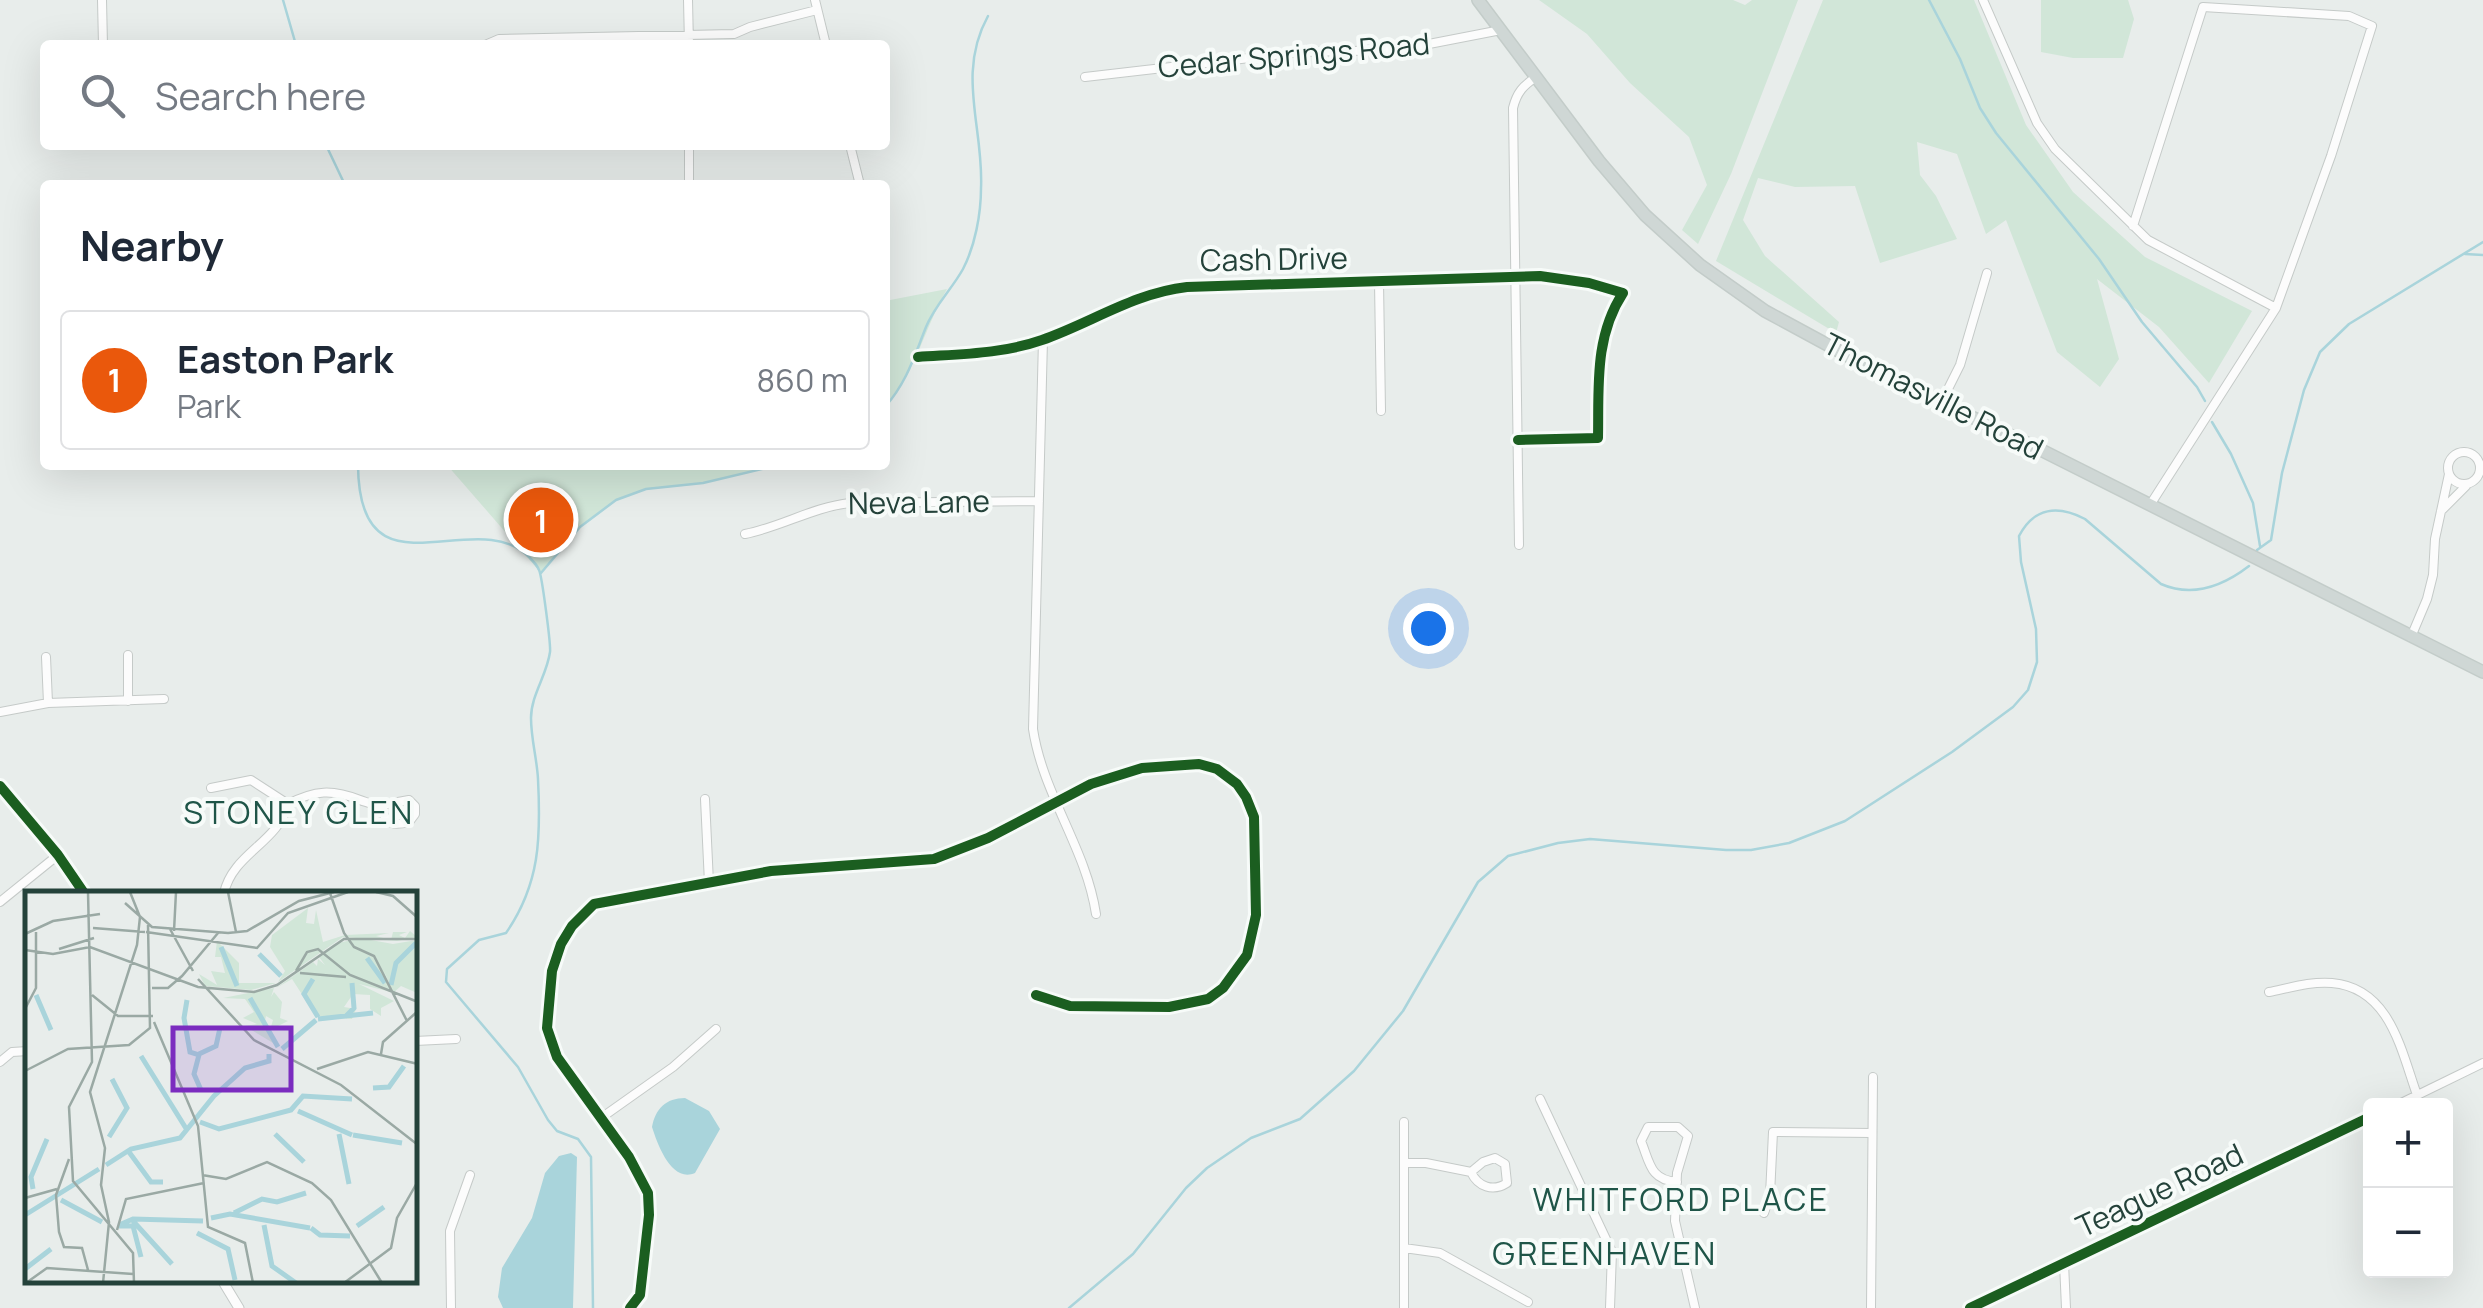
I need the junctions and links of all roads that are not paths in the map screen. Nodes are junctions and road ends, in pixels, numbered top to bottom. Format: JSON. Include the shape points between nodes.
{"nodes":[{"id":1,"x":102,"y":0,"type":"edge"},
{"id":2,"x":688,"y":0,"type":"edge"},
{"id":3,"x":1478,"y":0,"type":"edge"},
{"id":4,"x":1983,"y":0,"type":"edge"},
{"id":5,"x":816,"y":5,"type":"edge"},
{"id":6,"x":1502,"y":30,"type":"junction"},
{"id":7,"x":688,"y":34,"type":"junction"},
{"id":8,"x":103,"y":40,"type":"edge"},
{"id":9,"x":497,"y":40,"type":"edge"},
{"id":10,"x":689,"y":40,"type":"edge"},
{"id":11,"x":825,"y":40,"type":"edge"},
{"id":12,"x":1085,"y":77,"type":"dead end"},
{"id":13,"x":1536,"y":77,"type":"junction"},
{"id":14,"x":689,"y":150,"type":"edge"},
{"id":15,"x":851,"y":150,"type":"edge"},
{"id":16,"x":689,"y":180,"type":"edge"},
{"id":17,"x":859,"y":180,"type":"edge"},
{"id":18,"x":2133,"y":226,"type":"junction"},
{"id":19,"x":1987,"y":272,"type":"dead end"},
{"id":20,"x":1516,"y":278,"type":"junction"},
{"id":21,"x":1379,"y":282,"type":"junction"},
{"id":22,"x":2276,"y":308,"type":"junction"},
{"id":23,"x":1043,"y":340,"type":"junction"},
{"id":24,"x":918,"y":357,"type":"dead end"},
{"id":25,"x":1941,"y":403,"type":"junction"},
{"id":26,"x":1381,"y":411,"type":"dead end"},
{"id":27,"x":1518,"y":440,"type":"junction"},
{"id":28,"x":2449,"y":474,"type":"junction"},
{"id":29,"x":2470,"y":483,"type":"junction"},
{"id":30,"x":1039,"y":501,"type":"junction"},
{"id":31,"x":2150,"y":505,"type":"junction"},
{"id":32,"x":2442,"y":511,"type":"junction"},
{"id":33,"x":744,"y":534,"type":"dead end"},
{"id":34,"x":1519,"y":545,"type":"dead end"},
{"id":35,"x":2411,"y":637,"type":"junction"},
{"id":36,"x":128,"y":655,"type":"dead end"},
{"id":37,"x":46,"y":657,"type":"dead end"},
{"id":38,"x":2483,"y":672,"type":"edge"},
{"id":39,"x":164,"y":699,"type":"dead end"},
{"id":40,"x":128,"y":700,"type":"junction"},
{"id":41,"x":48,"y":702,"type":"junction"},
{"id":42,"x":0,"y":712,"type":"edge"},
{"id":43,"x":0,"y":786,"type":"edge"},
{"id":44,"x":210,"y":788,"type":"dead end"},
{"id":45,"x":705,"y":799,"type":"dead end"},
{"id":46,"x":288,"y":804,"type":"junction"},
{"id":47,"x":1054,"y":804,"type":"junction"},
{"id":48,"x":376,"y":806,"type":"junction"},
{"id":49,"x":58,"y":855,"type":"junction"},
{"id":50,"x":709,"y":883,"type":"junction"},
{"id":51,"x":83,"y":891,"type":"edge"},
{"id":52,"x":225,"y":891,"type":"edge"},
{"id":53,"x":0,"y":902,"type":"edge"},
{"id":54,"x":1096,"y":914,"type":"dead end"},
{"id":55,"x":2269,"y":992,"type":"dead end"},
{"id":56,"x":1036,"y":996,"type":"dead end"},
{"id":57,"x":716,"y":1029,"type":"dead end"},
{"id":58,"x":456,"y":1039,"type":"dead end"},
{"id":59,"x":418,"y":1041,"type":"edge"},
{"id":60,"x":25,"y":1052,"type":"edge"},
{"id":61,"x":0,"y":1062,"type":"edge"},
{"id":62,"x":2483,"y":1064,"type":"edge"},
{"id":63,"x":1872,"y":1077,"type":"dead end"},
{"id":64,"x":2416,"y":1095,"type":"junction"},
{"id":65,"x":2410,"y":1098,"type":"edge"},
{"id":66,"x":1540,"y":1099,"type":"dead end"},
{"id":67,"x":601,"y":1118,"type":"junction"},
{"id":68,"x":2363,"y":1121,"type":"edge"},
{"id":69,"x":1404,"y":1122,"type":"dead end"},
{"id":70,"x":1872,"y":1133,"type":"junction"},
{"id":71,"x":1406,"y":1162,"type":"junction"},
{"id":72,"x":1471,"y":1172,"type":"junction"},
{"id":73,"x":470,"y":1175,"type":"dead end"},
{"id":74,"x":1676,"y":1182,"type":"junction"},
{"id":75,"x":1764,"y":1213,"type":"dead end"},
{"id":76,"x":1404,"y":1248,"type":"junction"},
{"id":77,"x":2064,"y":1263,"type":"junction"},
{"id":78,"x":224,"y":1283,"type":"edge"},
{"id":79,"x":1528,"y":1302,"type":"dead end"},
{"id":80,"x":239,"y":1308,"type":"edge"},
{"id":81,"x":451,"y":1308,"type":"edge"},
{"id":82,"x":630,"y":1308,"type":"edge"},
{"id":83,"x":1404,"y":1308,"type":"edge"},
{"id":84,"x":1610,"y":1308,"type":"edge"},
{"id":85,"x":1695,"y":1308,"type":"edge"},
{"id":86,"x":1871,"y":1308,"type":"edge"},
{"id":87,"x":1970,"y":1308,"type":"edge"},
{"id":88,"x":2066,"y":1308,"type":"edge"}],
"edges":[{"from":1,"to":8,"type":"street"},
{"from":2,"to":7,"type":"street"},
{"from":3,"to":6,"type":"main road","name":"Thomasville Road"},
{"from":4,"to":18,"type":"street","via":[[2037,123]]},
{"from":5,"to":7,"type":"street","via":[[734,34]]},
{"from":5,"to":11,"type":"street"},
{"from":6,"to":12,"type":"street","name":"Cedar Springs Road","via":[[1398,50],[1301,52]]},
{"from":6,"to":13,"type":"main road","name":"Thomasville Road"},
{"from":7,"to":9,"type":"street"},
{"from":7,"to":10,"type":"street"},
{"from":13,"to":20,"type":"street","via":[[1523,86],[1514,108]]},
{"from":13,"to":25,"type":"main road","name":"Thomasville Road","via":[[1645,215],[1700,265],[1765,310]]},
{"from":14,"to":16,"type":"street"},
{"from":15,"to":17,"type":"street"},
{"from":18,"to":22,"type":"street","via":[[2167,252]]},
{"from":18,"to":22,"type":"street","via":[[2203,7],[2349,16],[2372,26]]},
{"from":19,"to":25,"type":"street","via":[[1960,365]]},
{"from":20,"to":21,"type":"street","name":"Cash Drive"},
{"from":20,"to":27,"type":"street"},
{"from":20,"to":27,"type":"street","name":"Cash Drive","via":[[1566,278],[1623,294],[1600,353],[1598,438]]},
{"from":21,"to":23,"type":"street","name":"Cash Drive","via":[[1164,290]]},
{"from":21,"to":26,"type":"street"},
{"from":22,"to":31,"type":"street"},
{"from":23,"to":24,"type":"street","name":"Cash Drive","via":[[1009,350]]},
{"from":23,"to":30,"type":"street"},
{"from":25,"to":31,"type":"main road","name":"Thomasville Road"},
{"from":27,"to":34,"type":"street"},
{"from":28,"to":29,"type":"street"},
{"from":28,"to":29,"type":"street","via":[[2452,457],[2472,454],[2480,473]]},
{"from":28,"to":32,"type":"street"},
{"from":29,"to":32,"type":"street"},
{"from":30,"to":33,"type":"street","name":"Neva Lane","via":[[850,503]]},
{"from":30,"to":47,"type":"street","via":[[1033,729]]},
{"from":31,"to":35,"type":"main road","name":"Thomasville Road"},
{"from":32,"to":35,"type":"street","via":[[2427,599]]},
{"from":35,"to":38,"type":"main road","name":"Thomasville Road"},
{"from":36,"to":40,"type":"street"},
{"from":37,"to":41,"type":"street"},
{"from":39,"to":40,"type":"street"},
{"from":40,"to":41,"type":"street"},
{"from":41,"to":42,"type":"street"},
{"from":43,"to":49,"type":"street"},
{"from":44,"to":46,"type":"street","via":[[252,780]]},
{"from":45,"to":50,"type":"street"},
{"from":46,"to":48,"type":"street","via":[[325,790]]},
{"from":46,"to":52,"type":"street","via":[[279,828],[233,868]]},
{"from":47,"to":50,"type":"street","via":[[934,859],[775,870]]},
{"from":47,"to":54,"type":"street","via":[[1091,882]]},
{"from":47,"to":56,"type":"street","via":[[1126,771],[1198,764],[1217,769],[1237,784],[1254,818],[1254,928],[1232,979],[1208,999],[1097,1007]]},
{"from":48,"to":48,"type":"street","via":[[392,823],[409,822],[416,814],[409,800]]},
{"from":49,"to":51,"type":"street"},
{"from":49,"to":53,"type":"street"},
{"from":50,"to":67,"type":"street","via":[[594,904],[561,944],[547,1028],[557,1058]]},
{"from":55,"to":64,"type":"street","via":[[2333,982],[2378,1004]]},
{"from":57,"to":67,"type":"street"},
{"from":58,"to":59,"type":"street"},
{"from":60,"to":61,"type":"street"},
{"from":62,"to":64,"type":"street"},
{"from":63,"to":70,"type":"street"},
{"from":64,"to":65,"type":"street"},
{"from":66,"to":84,"type":"street","via":[[1612,1252]]},
{"from":67,"to":82,"type":"street","via":[[648,1193],[640,1294]]},
{"from":68,"to":77,"type":"street","name":"Teague Road"},
{"from":69,"to":71,"type":"street"},
{"from":70,"to":75,"type":"street","via":[[1772,1132]]},
{"from":70,"to":86,"type":"street"},
{"from":71,"to":72,"type":"street"},
{"from":71,"to":76,"type":"street"},
{"from":72,"to":72,"type":"street","via":[[1495,1158],[1505,1164],[1507,1183],[1487,1187]]},
{"from":73,"to":81,"type":"street","via":[[450,1231]]},
{"from":74,"to":74,"type":"street","via":[[1686,1132],[1648,1127],[1641,1141],[1656,1176]]},
{"from":74,"to":85,"type":"street","via":[[1675,1221]]},
{"from":76,"to":79,"type":"street","via":[[1440,1254]]},
{"from":76,"to":83,"type":"street"},
{"from":77,"to":87,"type":"street","name":"Teague Road"},
{"from":77,"to":88,"type":"street"},
{"from":78,"to":80,"type":"street"}]}
